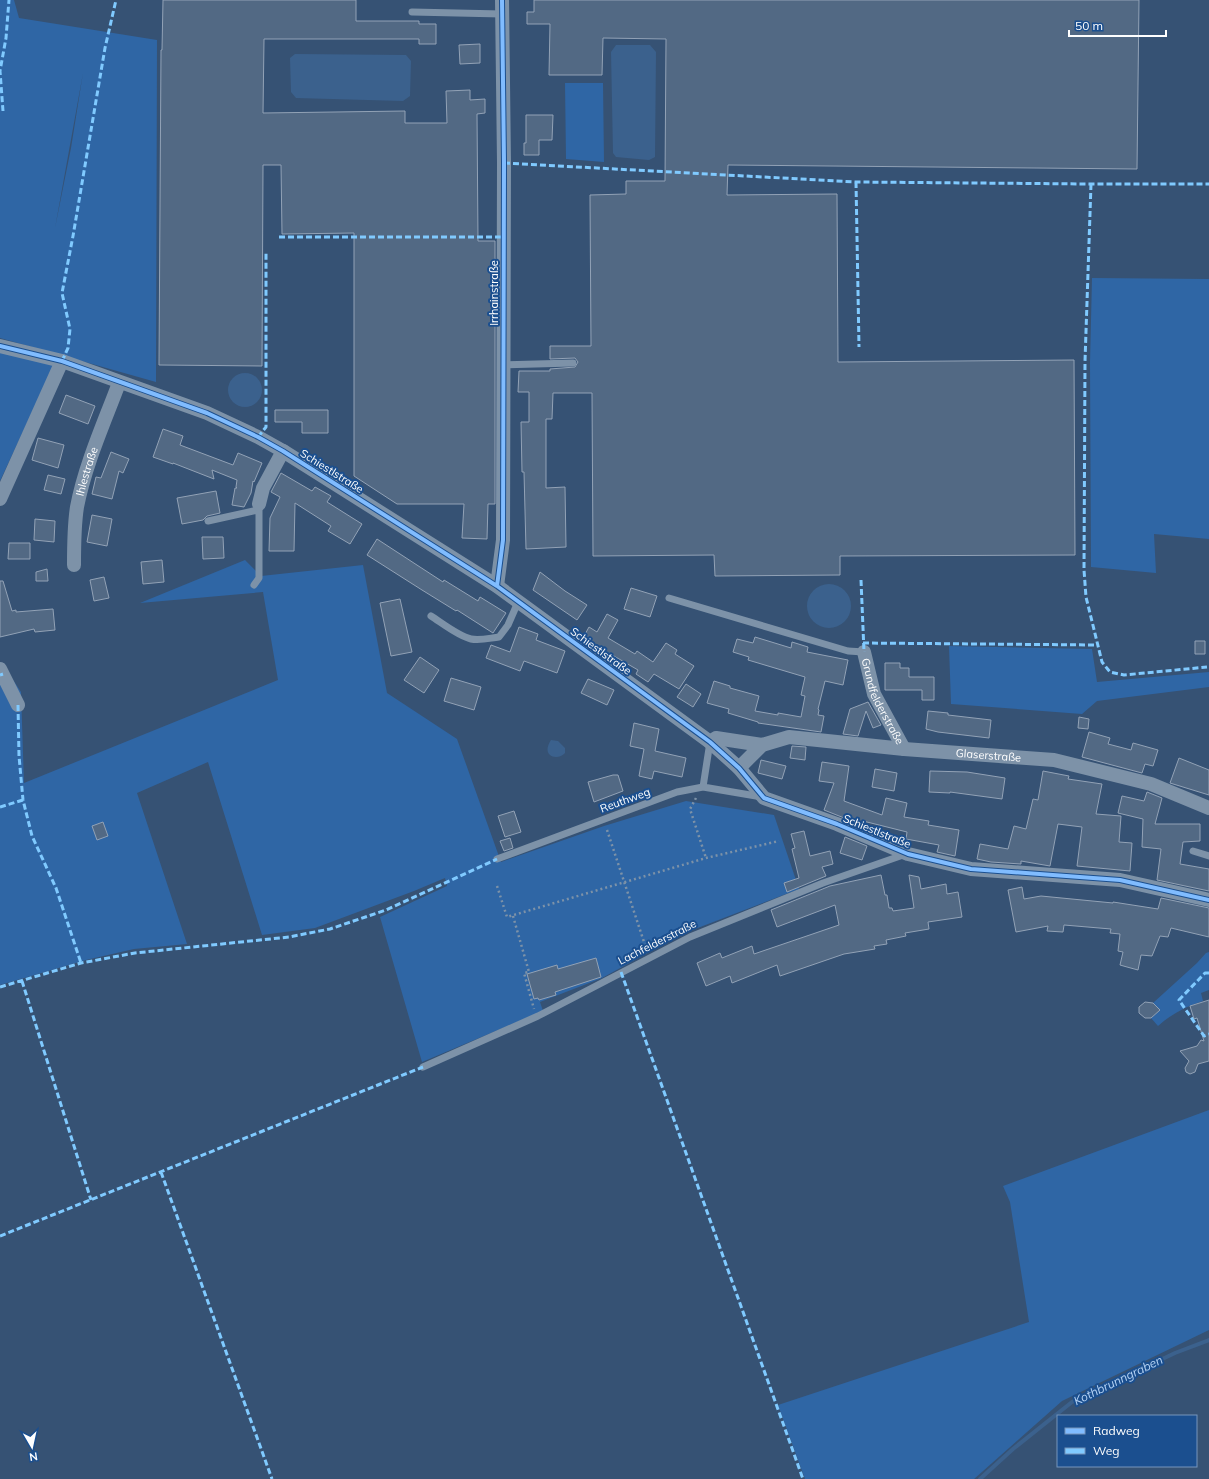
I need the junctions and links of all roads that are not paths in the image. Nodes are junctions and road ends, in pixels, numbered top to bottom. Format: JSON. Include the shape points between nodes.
{"nodes":[{"id":1,"x":502,"y":7,"type":"edge"},
{"id":2,"x":412,"y":12,"type":"dead end"},
{"id":3,"x":0,"y":346,"type":"edge"},
{"id":4,"x":62,"y":361,"type":"junction"},
{"id":5,"x":574,"y":364,"type":"dead end"},
{"id":6,"x":503,"y":365,"type":"junction"},
{"id":7,"x":119,"y":383,"type":"junction"},
{"id":8,"x":283,"y":451,"type":"junction"},
{"id":9,"x":0,"y":499,"type":"edge"},
{"id":10,"x":258,"y":507,"type":"junction"},
{"id":11,"x":208,"y":521,"type":"dead end"},
{"id":12,"x":74,"y":565,"type":"dead end"},
{"id":13,"x":254,"y":585,"type":"dead end"},
{"id":14,"x":497,"y":586,"type":"junction"},
{"id":15,"x":669,"y":598,"type":"dead end"},
{"id":16,"x":518,"y":602,"type":"junction"},
{"id":17,"x":431,"y":616,"type":"dead end"},
{"id":18,"x":864,"y":652,"type":"joint"},
{"id":19,"x":0,"y":669,"type":"edge"},
{"id":20,"x":18,"y":705,"type":"dead end"},
{"id":21,"x":710,"y":742,"type":"junction"},
{"id":22,"x":762,"y":745,"type":"junction"},
{"id":23,"x":904,"y":749,"type":"junction"},
{"id":24,"x":739,"y":768,"type":"junction"},
{"id":25,"x":703,"y":787,"type":"junction"},
{"id":26,"x":764,"y":798,"type":"junction"},
{"id":27,"x":1209,"y":808,"type":"edge"},
{"id":28,"x":1194,"y":851,"type":"dead end"},
{"id":29,"x":908,"y":854,"type":"junction"},
{"id":30,"x":1209,"y":856,"type":"edge"},
{"id":31,"x":497,"y":859,"type":"dead end"},
{"id":32,"x":1209,"y":900,"type":"edge"},
{"id":33,"x":423,"y":1067,"type":"dead end"}],
"edges":[{"from":1,"to":2,"type":"lane"},
{"from":1,"to":6,"type":"street","name":"Irrhainstraße"},
{"from":3,"to":4,"type":"street","name":"Schiestlstraße"},
{"from":4,"to":7,"type":"street","name":"Schiestlstraße"},
{"from":4,"to":9,"type":"street"},
{"from":5,"to":6,"type":"lane"},
{"from":6,"to":14,"type":"street","name":"Irrhainstraße","via":[[503,540]]},
{"from":7,"to":8,"type":"street","name":"Schiestlstraße","via":[[239,427]]},
{"from":7,"to":12,"type":"street","name":"Ihlestraße","via":[[88,468],[77,507]]},
{"from":8,"to":10,"type":"street","via":[[262,488]]},
{"from":8,"to":14,"type":"street","name":"Schiestlstraße"},
{"from":10,"to":11,"type":"lane"},
{"from":10,"to":13,"type":"lane","via":[[259,578]]},
{"from":14,"to":16,"type":"street","name":"Schiestlstraße"},
{"from":15,"to":18,"type":"lane","via":[[848,651]]},
{"from":16,"to":17,"type":"lane","via":[[508,625],[499,637],[479,640],[464,637]]},
{"from":16,"to":21,"type":"street","name":"Schiestlstraße"},
{"from":18,"to":23,"type":"street","name":"Grundfelderstraße","via":[[874,694]]},
{"from":19,"to":20,"type":"street"},
{"from":21,"to":22,"type":"street","name":"Glaserstraße","via":[[716,738]]},
{"from":21,"to":24,"type":"street","name":"Schiestlstraße"},
{"from":21,"to":25,"type":"lane"},
{"from":22,"to":23,"type":"street","name":"Glaserstraße","via":[[789,737]]},
{"from":22,"to":24,"type":"street","name":"Glaserstraße"},
{"from":23,"to":27,"type":"street","name":"Glaserstraße","via":[[1054,760],[1151,784]]},
{"from":24,"to":26,"type":"street","name":"Schiestlstraße"},
{"from":25,"to":26,"type":"lane","name":"Reuthweg"},
{"from":25,"to":31,"type":"lane","name":"Reuthweg","via":[[677,792]]},
{"from":26,"to":29,"type":"street","name":"Schiestlstraße","via":[[837,824]]},
{"from":28,"to":30,"type":"lane"},
{"from":29,"to":32,"type":"street","name":"Schiestlstraße","via":[[970,869],[1120,880]]},
{"from":29,"to":33,"type":"lane","name":"Lachfelderstraße","via":[[824,882],[690,937],[536,1017]]}]}
